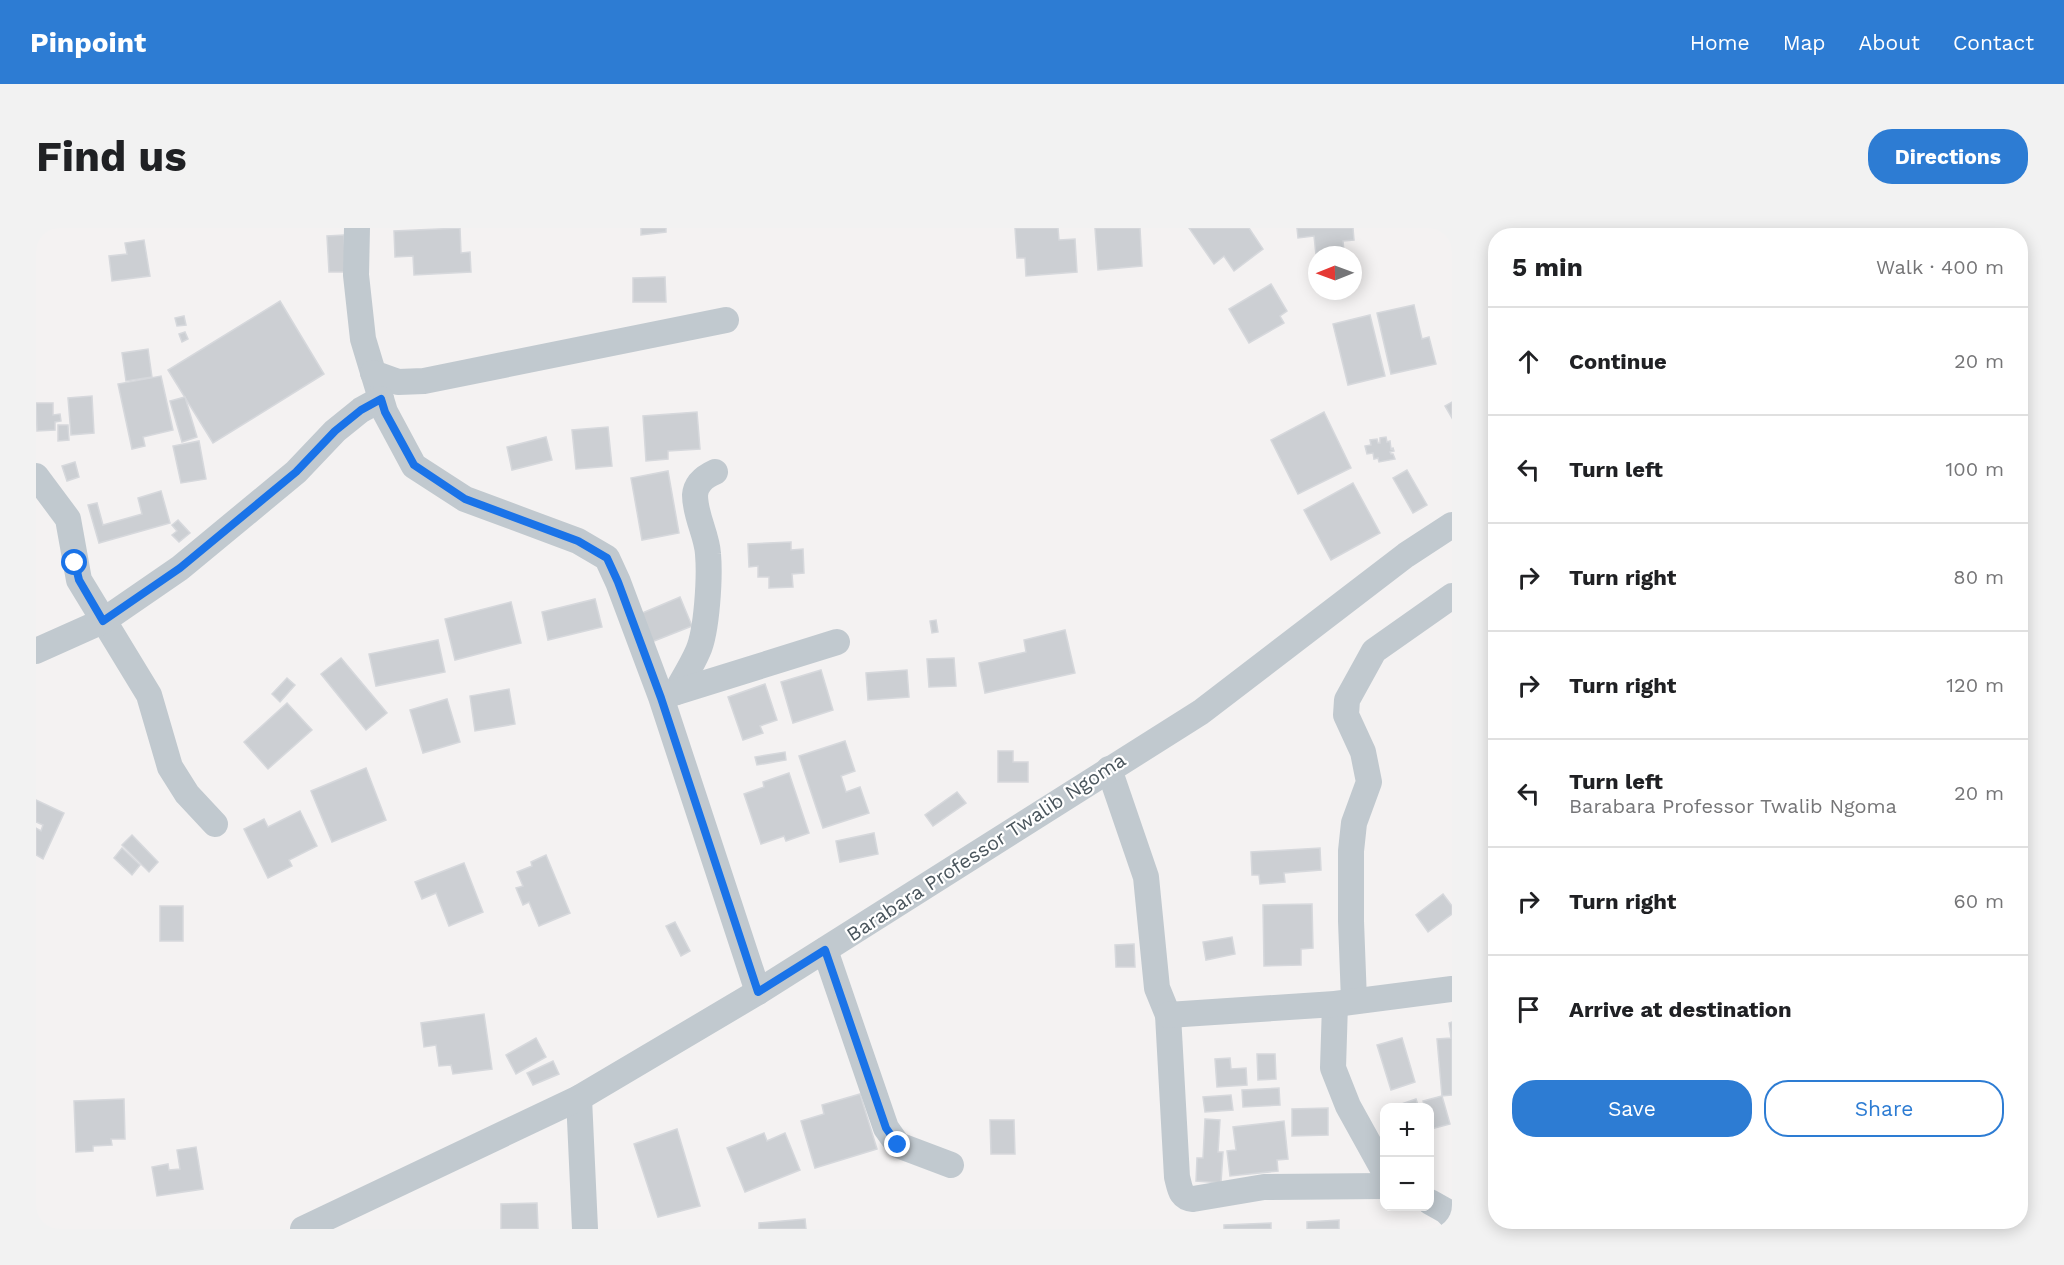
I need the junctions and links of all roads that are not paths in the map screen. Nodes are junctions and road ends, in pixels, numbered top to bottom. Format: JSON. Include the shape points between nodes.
{"nodes":[{"id":1,"x":357,"y":228,"type":"edge"},
{"id":2,"x":726,"y":320,"type":"dead end"},
{"id":3,"x":373,"y":373,"type":"junction"},
{"id":4,"x":381,"y":399,"type":"junction"},
{"id":5,"x":715,"y":472,"type":"dead end"},
{"id":6,"x":36,"y":476,"type":"edge"},
{"id":7,"x":1452,"y":525,"type":"edge"},
{"id":8,"x":1452,"y":596,"type":"edge"},
{"id":9,"x":103,"y":621,"type":"junction"},
{"id":10,"x":837,"y":642,"type":"dead end"},
{"id":11,"x":36,"y":651,"type":"edge"},
{"id":12,"x":669,"y":695,"type":"junction"},
{"id":13,"x":1109,"y":768,"type":"junction"},
{"id":14,"x":215,"y":824,"type":"dead end"},
{"id":15,"x":825,"y":950,"type":"junction"},
{"id":16,"x":1452,"y":989,"type":"edge"},
{"id":17,"x":758,"y":992,"type":"junction"},
{"id":18,"x":1344,"y":1002,"type":"junction"},
{"id":19,"x":1168,"y":1015,"type":"junction"},
{"id":20,"x":579,"y":1098,"type":"junction"},
{"id":21,"x":1380,"y":1164,"type":"edge"},
{"id":22,"x":951,"y":1165,"type":"dead end"},
{"id":23,"x":1380,"y":1186,"type":"edge"},
{"id":24,"x":1434,"y":1204,"type":"edge"},
{"id":25,"x":1452,"y":1217,"type":"edge"},
{"id":26,"x":303,"y":1229,"type":"edge"},
{"id":27,"x":585,"y":1229,"type":"edge"}],
"edges":[{"from":1,"to":3,"type":"street","via":[[356,275],[363,339]]},
{"from":2,"to":3,"type":"street","via":[[424,381],[398,382]]},
{"from":3,"to":4,"type":"street"},
{"from":4,"to":9,"type":"street","via":[[335,431],[296,472],[180,568]]},
{"from":4,"to":12,"type":"street","via":[[414,465],[465,499],[578,541],[607,558]]},
{"from":5,"to":12,"type":"street","via":[[703,478],[695,495],[708,553],[708,599],[699,649]]},
{"from":6,"to":9,"type":"street","via":[[68,519],[79,580]]},
{"from":7,"to":13,"type":"street","name":"Barabara Professor Twalib Ngoma","via":[[1406,555],[1201,712]]},
{"from":8,"to":18,"type":"street","via":[[1374,651],[1347,700],[1347,722],[1363,752],[1369,782],[1354,823]]},
{"from":9,"to":11,"type":"street"},
{"from":9,"to":14,"type":"street","via":[[149,695],[170,767],[187,794]]},
{"from":10,"to":12,"type":"street"},
{"from":12,"to":17,"type":"street"},
{"from":13,"to":15,"type":"street","name":"Barabara Professor Twalib Ngoma"},
{"from":13,"to":19,"type":"street","via":[[1146,877],[1157,988]]},
{"from":15,"to":17,"type":"street","name":"Barabara Professor Twalib Ngoma"},
{"from":15,"to":22,"type":"street","via":[[886,1128],[898,1145]]},
{"from":16,"to":18,"type":"street"},
{"from":17,"to":20,"type":"street","name":"Barabara Professor Twalib Ngoma"},
{"from":18,"to":19,"type":"street"},
{"from":18,"to":21,"type":"street","via":[[1333,1068],[1347,1106]]},
{"from":19,"to":23,"type":"street","via":[[1178,1177],[1181,1194],[1187,1199],[1280,1186]]},
{"from":20,"to":26,"type":"street","name":"Barabara Professor Twalib Ngoma"},
{"from":20,"to":27,"type":"street"},
{"from":24,"to":25,"type":"street"}]}
